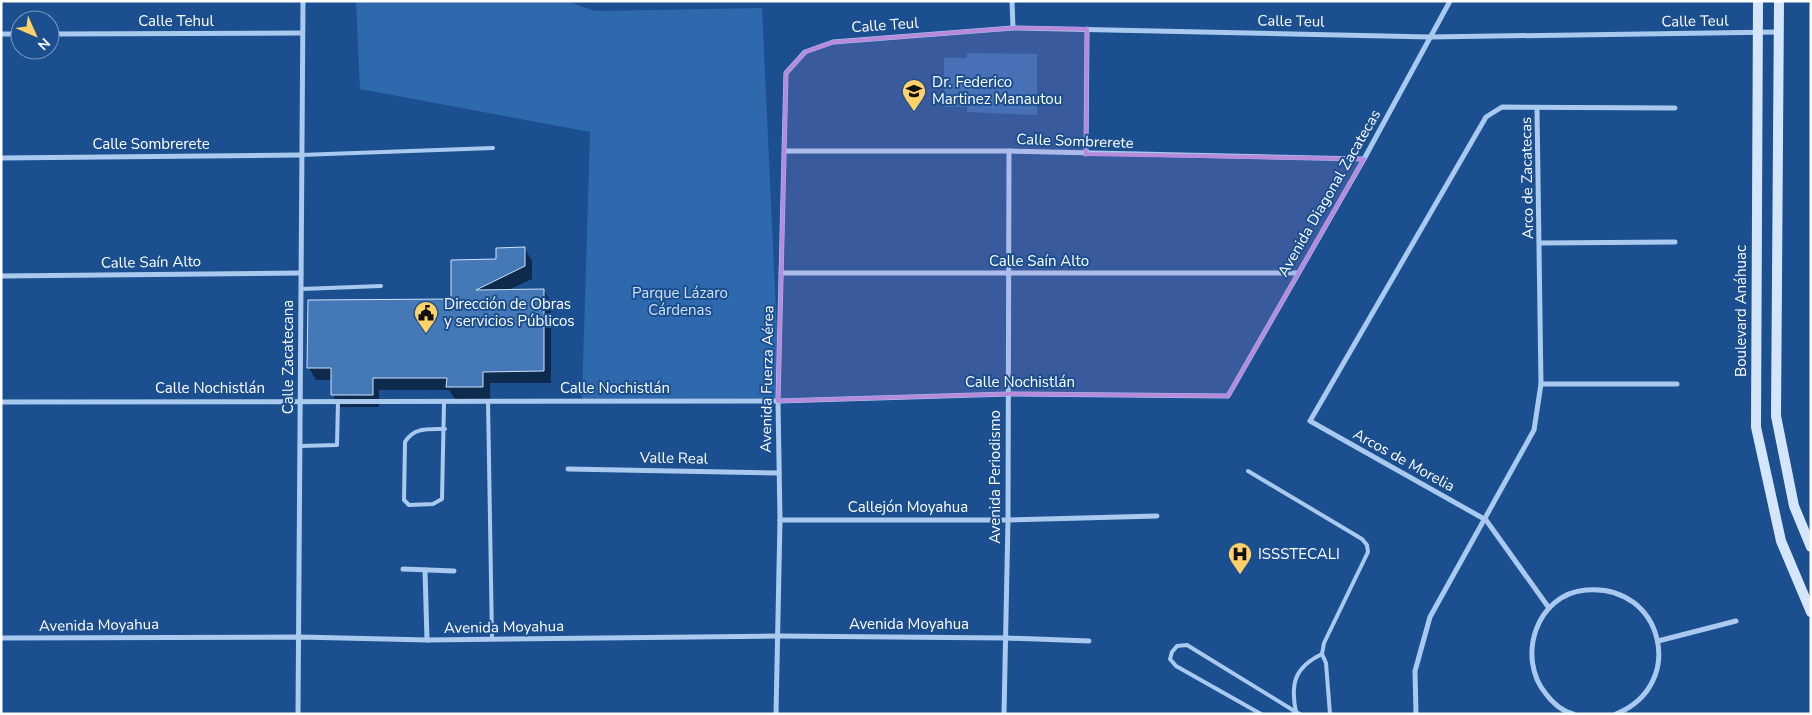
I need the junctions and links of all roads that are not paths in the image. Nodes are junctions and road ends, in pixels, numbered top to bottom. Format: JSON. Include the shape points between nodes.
{"nodes":[{"id":1,"x":303,"y":1,"type":"edge"},
{"id":2,"x":1012,"y":1,"type":"edge"},
{"id":3,"x":1450,"y":1,"type":"edge"},
{"id":4,"x":1758,"y":1,"type":"edge"},
{"id":5,"x":1779,"y":1,"type":"edge"},
{"id":6,"x":1013,"y":28,"type":"junction"},
{"id":7,"x":1087,"y":29,"type":"junction"},
{"id":8,"x":1778,"y":32,"type":"junction"},
{"id":9,"x":302,"y":33,"type":"junction"},
{"id":10,"x":1756,"y":33,"type":"junction"},
{"id":11,"x":60,"y":34,"type":"edge"},
{"id":12,"x":1430,"y":37,"type":"junction"},
{"id":13,"x":805,"y":52,"type":"joint"},
{"id":14,"x":1675,"y":108,"type":"dead end"},
{"id":15,"x":1538,"y":109,"type":"junction"},
{"id":16,"x":493,"y":148,"type":"dead end"},
{"id":17,"x":785,"y":151,"type":"junction"},
{"id":18,"x":1009,"y":151,"type":"junction"},
{"id":19,"x":1086,"y":154,"type":"junction"},
{"id":20,"x":300,"y":155,"type":"junction"},
{"id":21,"x":1,"y":158,"type":"edge"},
{"id":22,"x":1364,"y":158,"type":"junction"},
{"id":23,"x":1675,"y":242,"type":"dead end"},
{"id":24,"x":1541,"y":243,"type":"junction"},
{"id":25,"x":301,"y":273,"type":"junction"},
{"id":26,"x":781,"y":273,"type":"junction"},
{"id":27,"x":1297,"y":273,"type":"junction"},
{"id":28,"x":1009,"y":274,"type":"junction"},
{"id":29,"x":1,"y":276,"type":"edge"},
{"id":30,"x":381,"y":286,"type":"dead end"},
{"id":31,"x":301,"y":289,"type":"junction"},
{"id":32,"x":1541,"y":384,"type":"junction"},
{"id":33,"x":1677,"y":384,"type":"dead end"},
{"id":34,"x":1008,"y":394,"type":"junction"},
{"id":35,"x":1228,"y":396,"type":"joint"},
{"id":36,"x":300,"y":400,"type":"junction"},
{"id":37,"x":338,"y":401,"type":"junction"},
{"id":38,"x":488,"y":401,"type":"junction"},
{"id":39,"x":778,"y":401,"type":"junction"},
{"id":40,"x":1,"y":402,"type":"edge"},
{"id":41,"x":444,"y":403,"type":"junction"},
{"id":42,"x":1310,"y":421,"type":"joint"},
{"id":43,"x":445,"y":429,"type":"junction"},
{"id":44,"x":300,"y":446,"type":"junction"},
{"id":45,"x":568,"y":468,"type":"dead end"},
{"id":46,"x":1248,"y":472,"type":"dead end"},
{"id":47,"x":779,"y":473,"type":"junction"},
{"id":48,"x":1157,"y":516,"type":"dead end"},
{"id":49,"x":780,"y":520,"type":"junction"},
{"id":50,"x":1008,"y":520,"type":"junction"},
{"id":51,"x":1486,"y":520,"type":"junction"},
{"id":52,"x":1810,"y":544,"type":"edge"},
{"id":53,"x":403,"y":569,"type":"dead end"},
{"id":54,"x":425,"y":570,"type":"junction"},
{"id":55,"x":454,"y":571,"type":"dead end"},
{"id":56,"x":1549,"y":608,"type":"junction"},
{"id":57,"x":1811,"y":612,"type":"edge"},
{"id":58,"x":1736,"y":621,"type":"dead end"},
{"id":59,"x":777,"y":636,"type":"junction"},
{"id":60,"x":300,"y":637,"type":"junction"},
{"id":61,"x":1,"y":638,"type":"edge"},
{"id":62,"x":1006,"y":638,"type":"junction"},
{"id":63,"x":492,"y":639,"type":"junction"},
{"id":64,"x":427,"y":640,"type":"junction"},
{"id":65,"x":1088,"y":641,"type":"dead end"},
{"id":66,"x":1658,"y":641,"type":"junction"},
{"id":67,"x":1322,"y":654,"type":"junction"},
{"id":68,"x":1296,"y":713,"type":"edge"},
{"id":69,"x":298,"y":714,"type":"edge"},
{"id":70,"x":776,"y":714,"type":"edge"},
{"id":71,"x":1004,"y":714,"type":"edge"},
{"id":72,"x":1260,"y":714,"type":"edge"},
{"id":73,"x":1330,"y":714,"type":"edge"},
{"id":74,"x":1416,"y":714,"type":"edge"},
{"id":75,"x":1573,"y":714,"type":"edge"},
{"id":76,"x":1616,"y":714,"type":"edge"}],
"edges":[{"from":1,"to":9,"type":"street","name":"Calle Zacatecana"},
{"from":2,"to":6,"type":"street"},
{"from":3,"to":12,"type":"street","name":"Avenida Diagonal Zacatecas"},
{"from":4,"to":10,"type":"main road","name":"Boulevard Anáhuac"},
{"from":5,"to":8,"type":"main road"},
{"from":6,"to":7,"type":"street","name":"Calle Teul"},
{"from":6,"to":13,"type":"street","name":"Calle Teul","via":[[833,42]]},
{"from":7,"to":12,"type":"street","name":"Calle Teul"},
{"from":7,"to":19,"type":"street"},
{"from":8,"to":10,"type":"street","name":"Calle Teul"},
{"from":8,"to":52,"type":"main road","via":[[1776,416],[1794,506]]},
{"from":9,"to":11,"type":"street","name":"Calle Tehul"},
{"from":9,"to":20,"type":"street","name":"Calle Zacatecana"},
{"from":10,"to":12,"type":"street","name":"Calle Teul"},
{"from":10,"to":57,"type":"main road","name":"Boulevard Anáhuac","via":[[1756,428],[1781,541]]},
{"from":12,"to":22,"type":"street","name":"Avenida Diagonal Zacatecas"},
{"from":13,"to":17,"type":"street","name":"Avenida Fuerza Aérea","via":[[786,73]]},
{"from":14,"to":15,"type":"street"},
{"from":15,"to":24,"type":"street","name":"Arco de Zacatecas"},
{"from":15,"to":42,"type":"street","name":"Arco de Zacatecas","via":[[1502,107],[1486,117]]},
{"from":16,"to":20,"type":"lane"},
{"from":17,"to":18,"type":"street","name":"Calle Sombrerete"},
{"from":17,"to":26,"type":"street","name":"Avenida Fuerza Aérea"},
{"from":18,"to":19,"type":"street","name":"Calle Sombrerete"},
{"from":18,"to":28,"type":"street","name":"Avenida Periodismo"},
{"from":19,"to":22,"type":"street","name":"Calle Sombrerete"},
{"from":20,"to":21,"type":"street","name":"Calle Sombrerete"},
{"from":20,"to":25,"type":"street","name":"Calle Zacatecana"},
{"from":22,"to":27,"type":"street","name":"Avenida Diagonal Zacatecas"},
{"from":23,"to":24,"type":"street"},
{"from":24,"to":32,"type":"street","name":"Arco de Zacatecas"},
{"from":25,"to":29,"type":"street","name":"Calle Saín Alto"},
{"from":25,"to":31,"type":"street","name":"Calle Zacatecana"},
{"from":26,"to":28,"type":"street","name":"Calle Saín Alto"},
{"from":26,"to":39,"type":"street","name":"Avenida Fuerza Aérea"},
{"from":27,"to":28,"type":"street","name":"Calle Saín Alto"},
{"from":27,"to":35,"type":"street","name":"Avenida Diagonal Zacatecas"},
{"from":28,"to":34,"type":"street","name":"Avenida Periodismo"},
{"from":30,"to":31,"type":"lane"},
{"from":31,"to":36,"type":"street","name":"Calle Zacatecana"},
{"from":32,"to":33,"type":"street"},
{"from":32,"to":51,"type":"street","name":"Arco de Zacatecas","via":[[1534,430]]},
{"from":34,"to":35,"type":"street","name":"Calle Nochistlán"},
{"from":34,"to":39,"type":"street","name":"Calle Nochistlán"},
{"from":34,"to":50,"type":"street","name":"Avenida Periodismo"},
{"from":36,"to":37,"type":"street","name":"Calle Nochistlán"},
{"from":36,"to":40,"type":"street","name":"Calle Nochistlán"},
{"from":36,"to":44,"type":"street","name":"Calle Zacatecana"},
{"from":37,"to":41,"type":"street","name":"Calle Nochistlán"},
{"from":37,"to":44,"type":"lane","via":[[337,446]]},
{"from":38,"to":39,"type":"street","name":"Calle Nochistlán"},
{"from":38,"to":41,"type":"street","name":"Calle Nochistlán"},
{"from":38,"to":63,"type":"lane"},
{"from":39,"to":47,"type":"street","name":"Avenida Fuerza Aérea"},
{"from":41,"to":43,"type":"lane"},
{"from":42,"to":51,"type":"street","name":"Arcos de Morelia"},
{"from":43,"to":43,"type":"lane","via":[[442,499],[432,504],[409,505],[404,500],[405,442],[410,434],[420,430]]},
{"from":44,"to":60,"type":"street","name":"Calle Zacatecana"},
{"from":45,"to":47,"type":"street","name":"Valle Real"},
{"from":46,"to":67,"type":"lane","via":[[1367,545],[1368,552],[1330,630]]},
{"from":47,"to":49,"type":"street","name":"Avenida Fuerza Aérea"},
{"from":48,"to":50,"type":"street","name":"Callejón Moyahua"},
{"from":49,"to":50,"type":"street","name":"Callejón Moyahua"},
{"from":49,"to":59,"type":"street","name":"Avenida Fuerza Aérea"},
{"from":50,"to":62,"type":"street","name":"Avenida Periodismo"},
{"from":51,"to":56,"type":"street"},
{"from":51,"to":74,"type":"street","name":"Arco de Zacatecas","via":[[1430,616],[1415,672]]},
{"from":53,"to":54,"type":"street"},
{"from":54,"to":55,"type":"street"},
{"from":54,"to":64,"type":"street"},
{"from":56,"to":66,"type":"street","via":[[1565,596],[1584,590],[1604,589],[1623,595],[1639,606],[1652,622]]},
{"from":56,"to":75,"type":"street","via":[[1537,625],[1531,645],[1531,666],[1539,685],[1552,702]]},
{"from":58,"to":66,"type":"street"},
{"from":59,"to":62,"type":"street","name":"Avenida Moyahua"},
{"from":59,"to":63,"type":"street","name":"Avenida Moyahua"},
{"from":59,"to":70,"type":"street","name":"Avenida Fuerza Aérea"},
{"from":60,"to":61,"type":"street","name":"Avenida Moyahua"},
{"from":60,"to":64,"type":"street","name":"Avenida Moyahua"},
{"from":60,"to":69,"type":"street","name":"Calle Zacatecana"},
{"from":62,"to":65,"type":"street","name":"Avenida Moyahua"},
{"from":62,"to":71,"type":"street","name":"Avenida Periodismo"},
{"from":63,"to":64,"type":"street","name":"Avenida Moyahua"},
{"from":66,"to":76,"type":"street","via":[[1659,660],[1654,680],[1643,696]]},
{"from":67,"to":68,"type":"lane","via":[[1306,662],[1295,680]]},
{"from":67,"to":73,"type":"lane","via":[[1326,663]]},
{"from":68,"to":72,"type":"lane","via":[[1186,645],[1177,646],[1172,652],[1170,659],[1176,666]]}]}
